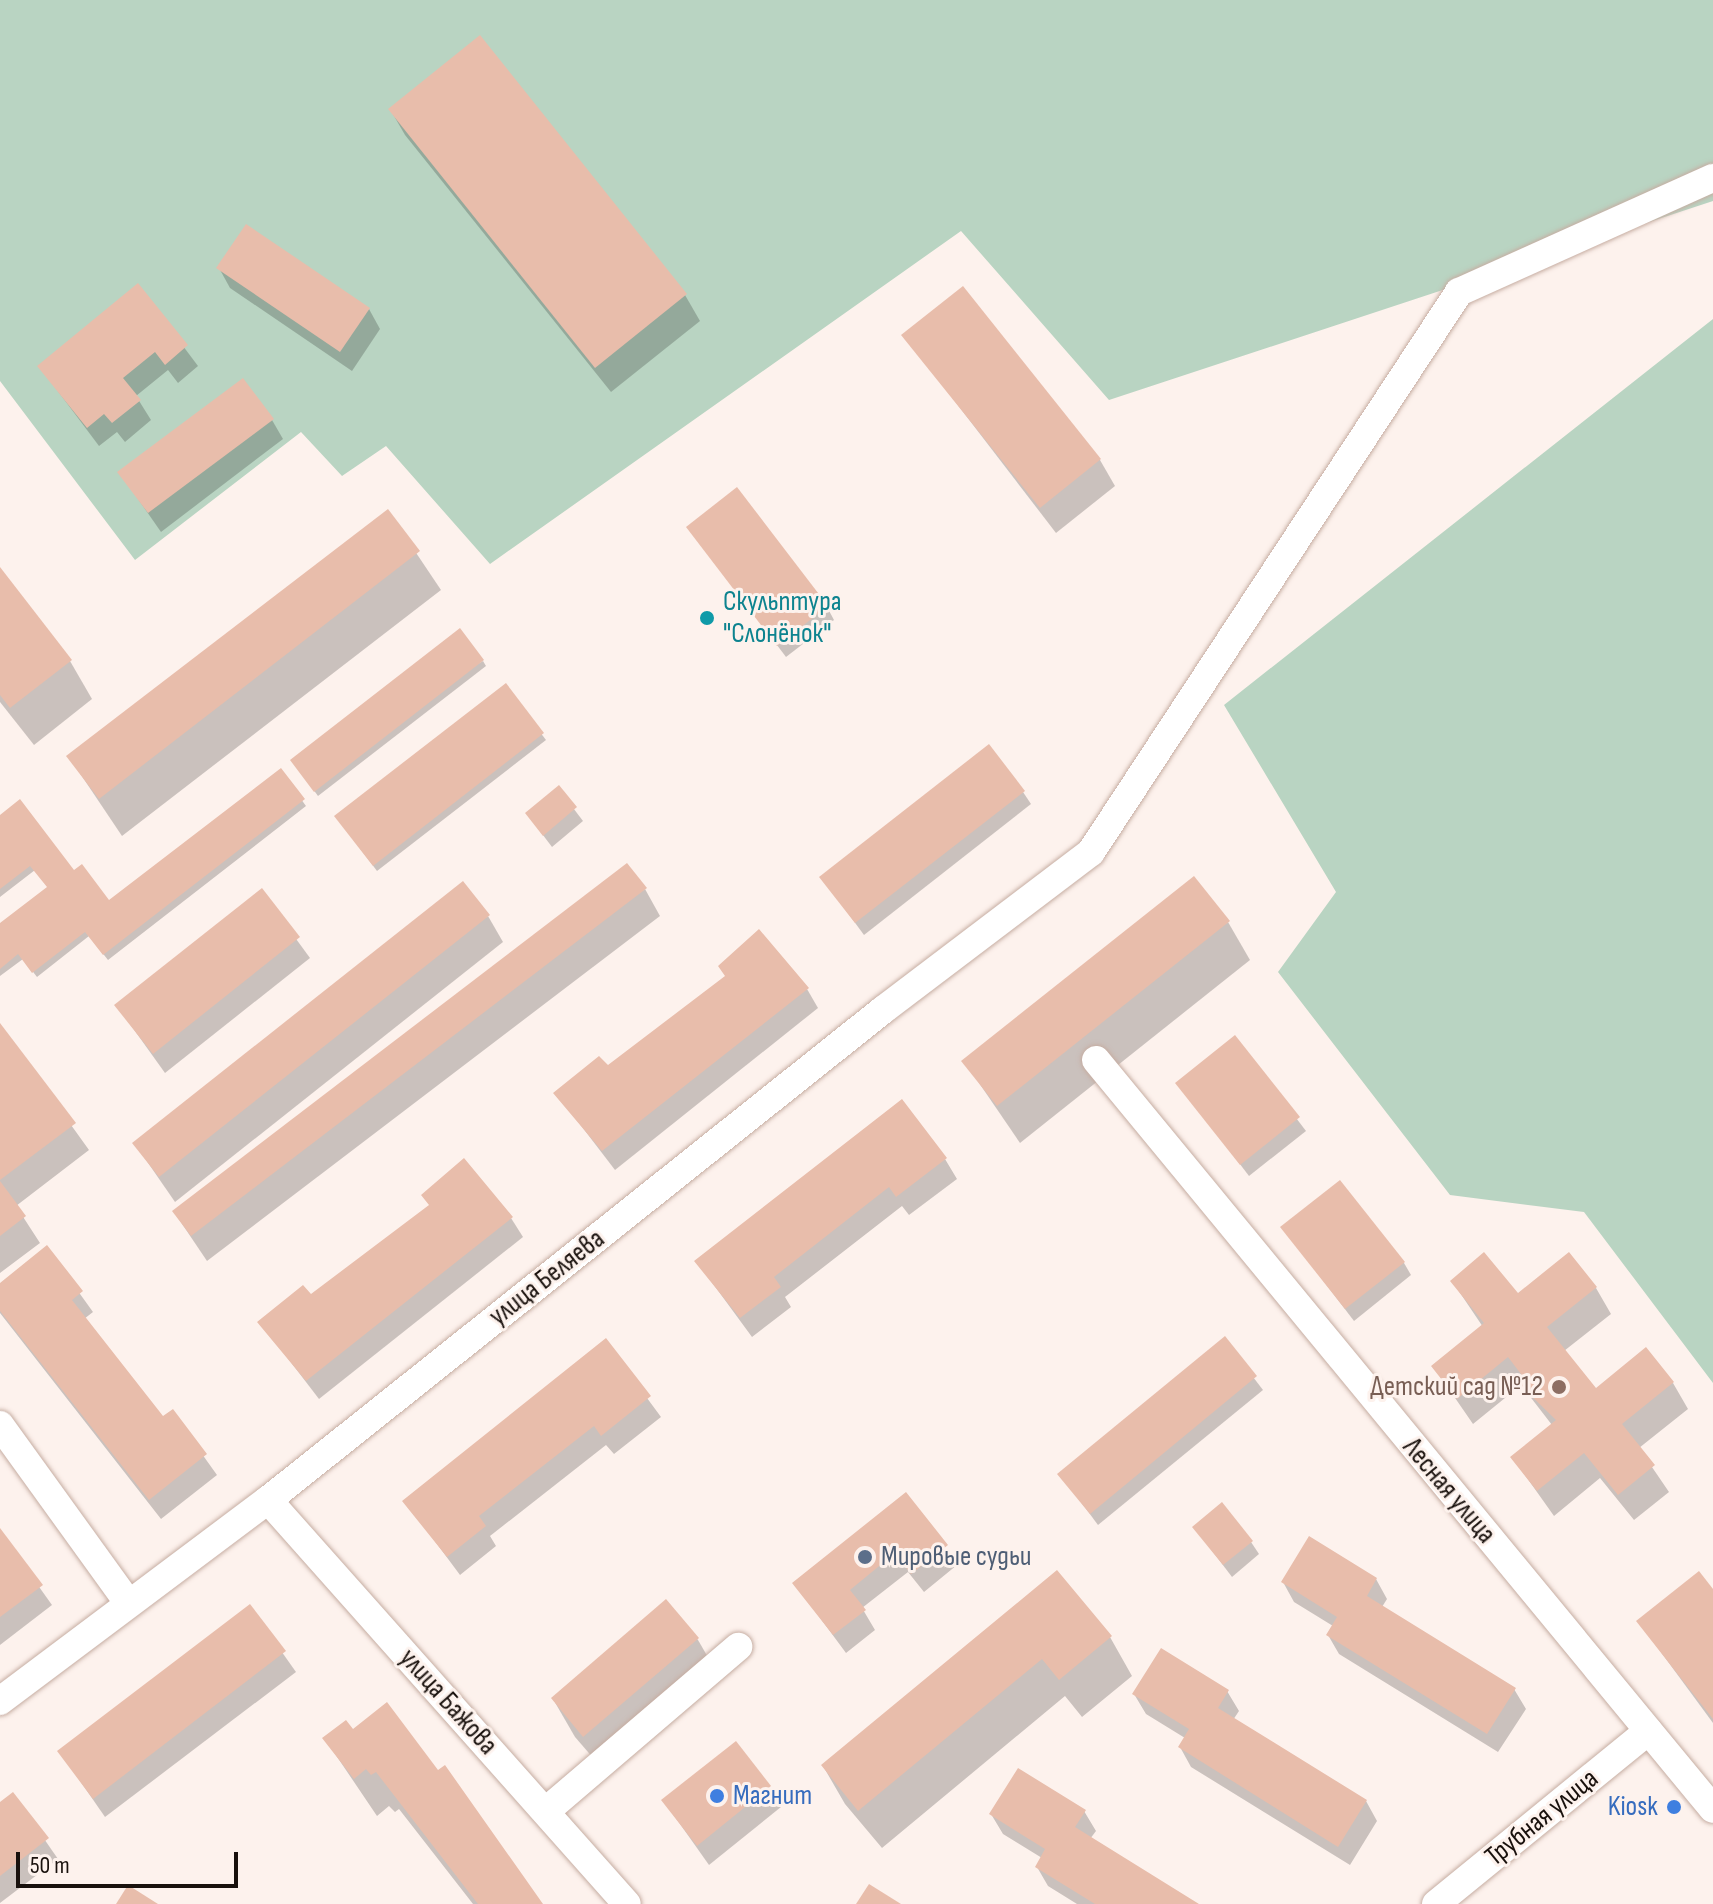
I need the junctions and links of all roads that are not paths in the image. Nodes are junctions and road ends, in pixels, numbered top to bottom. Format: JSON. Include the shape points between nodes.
{"nodes":[{"id":1,"x":1713,"y":178,"type":"edge"},
{"id":2,"x":1096,"y":1060,"type":"dead end"},
{"id":3,"x":0,"y":1425,"type":"edge"},
{"id":4,"x":268,"y":1500,"type":"junction"},
{"id":5,"x":127,"y":1601,"type":"junction"},
{"id":6,"x":738,"y":1647,"type":"dead end"},
{"id":7,"x":0,"y":1701,"type":"edge"},
{"id":8,"x":1648,"y":1731,"type":"junction"},
{"id":9,"x":1713,"y":1809,"type":"edge"},
{"id":10,"x":546,"y":1811,"type":"junction"},
{"id":11,"x":627,"y":1904,"type":"edge"},
{"id":12,"x":1436,"y":1904,"type":"edge"}],
"edges":[{"from":1,"to":4,"type":"street","name":"улица Беляева","via":[[1459,292],[1091,852],[883,1010]]},
{"from":2,"to":8,"type":"street","name":"Лесная улица"},
{"from":3,"to":5,"type":"street"},
{"from":4,"to":5,"type":"street","name":"улица Беляева"},
{"from":4,"to":10,"type":"street","name":"улица Бажова"},
{"from":5,"to":7,"type":"street","name":"улица Беляева"},
{"from":6,"to":10,"type":"street"},
{"from":8,"to":9,"type":"street","name":"Лесная улица"},
{"from":8,"to":12,"type":"street","name":"Трубная улица"},
{"from":10,"to":11,"type":"street","name":"улица Бажова"}]}
